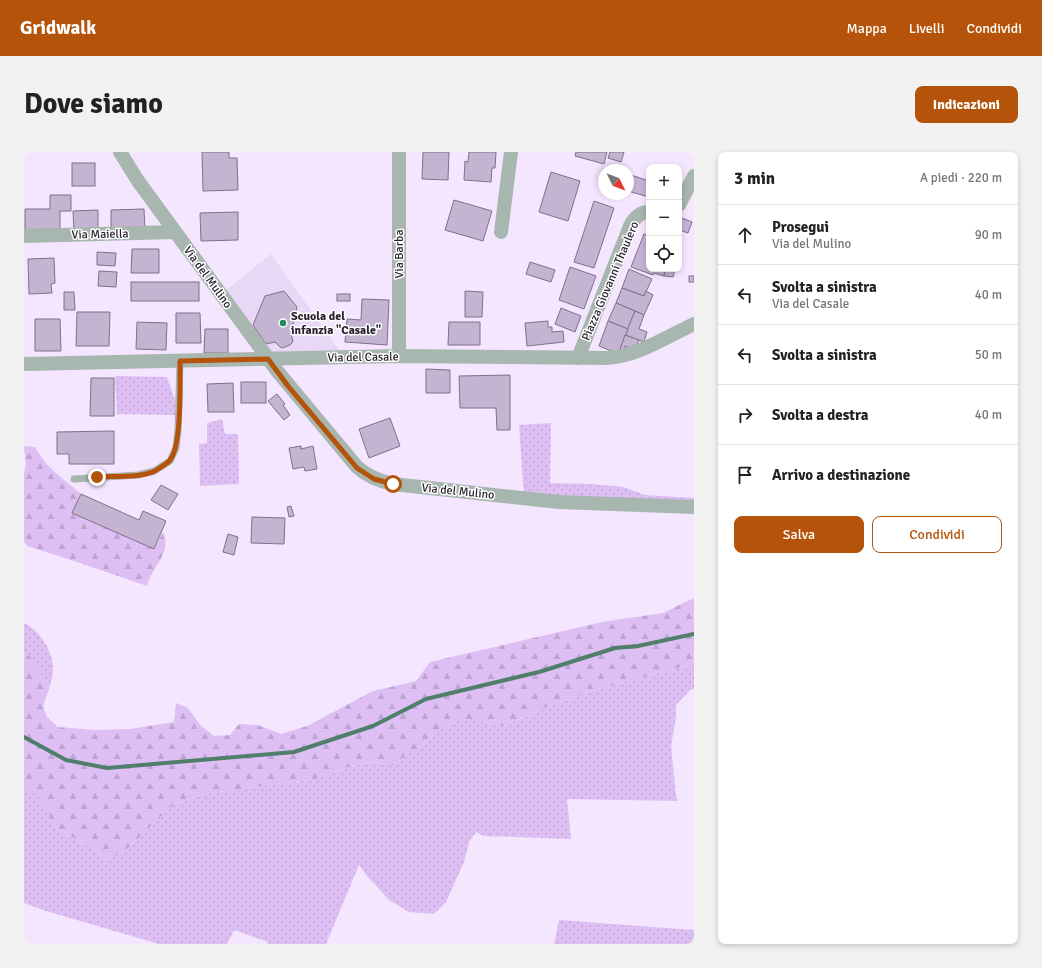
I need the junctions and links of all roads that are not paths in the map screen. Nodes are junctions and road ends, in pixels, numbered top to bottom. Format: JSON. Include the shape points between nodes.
{"nodes":[{"id":1,"x":120,"y":152,"type":"edge"},
{"id":2,"x":399,"y":152,"type":"edge"},
{"id":3,"x":511,"y":152,"type":"edge"},
{"id":4,"x":694,"y":176,"type":"edge"},
{"id":5,"x":682,"y":200,"type":"edge"},
{"id":6,"x":646,"y":213,"type":"edge"},
{"id":7,"x":176,"y":232,"type":"junction"},
{"id":8,"x":502,"y":232,"type":"dead end"},
{"id":9,"x":24,"y":236,"type":"edge"},
{"id":10,"x":694,"y":324,"type":"edge"},
{"id":11,"x":399,"y":356,"type":"junction"},
{"id":12,"x":578,"y":358,"type":"junction"},
{"id":13,"x":268,"y":359,"type":"junction"},
{"id":14,"x":180,"y":361,"type":"junction"},
{"id":15,"x":24,"y":364,"type":"edge"},
{"id":16,"x":74,"y":479,"type":"dead end"},
{"id":17,"x":694,"y":507,"type":"edge"}],
"edges":[{"from":1,"to":7,"type":"street","name":"Via del Mulino"},
{"from":2,"to":11,"type":"street","name":"Via Barba"},
{"from":3,"to":8,"type":"street"},
{"from":4,"to":5,"type":"street"},
{"from":6,"to":12,"type":"street","name":"Piazza Giovanni Thaulero","via":[[635,219],[630,226]]},
{"from":7,"to":9,"type":"street","name":"Via Maiella"},
{"from":7,"to":13,"type":"street","name":"Via del Mulino"},
{"from":10,"to":12,"type":"street","name":"Via del Casale","via":[[625,356]]},
{"from":11,"to":12,"type":"street","name":"Via del Casale"},
{"from":11,"to":13,"type":"street","name":"Via del Casale"},
{"from":13,"to":14,"type":"street","name":"Via del Casale"},
{"from":13,"to":17,"type":"street","name":"Via del Mulino","via":[[357,468],[380,481],[542,500]]},
{"from":14,"to":15,"type":"street","name":"Via del Casale"},
{"from":14,"to":16,"type":"lane","via":[[178,436],[170,461],[154,471],[138,475]]}]}
